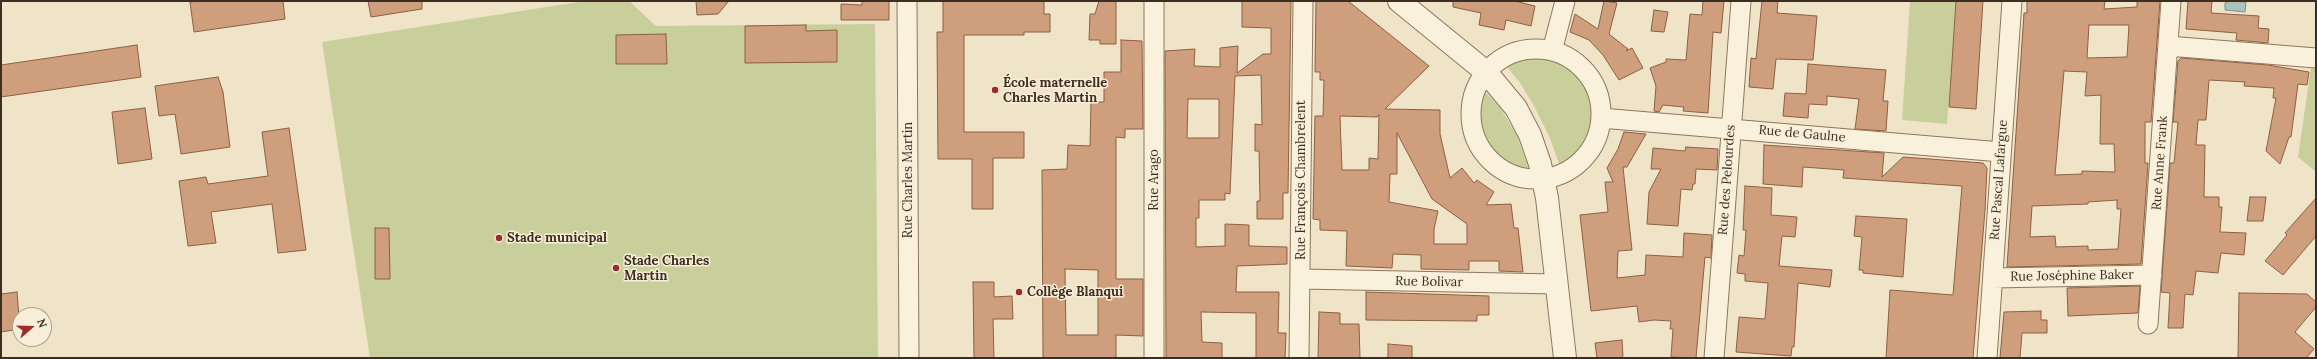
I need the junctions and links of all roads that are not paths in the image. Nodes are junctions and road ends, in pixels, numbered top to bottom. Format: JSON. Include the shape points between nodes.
{"nodes":[{"id":1,"x":907,"y":1,"type":"edge"},
{"id":2,"x":1154,"y":1,"type":"edge"},
{"id":3,"x":1303,"y":1,"type":"edge"},
{"id":4,"x":1399,"y":1,"type":"edge"},
{"id":5,"x":1565,"y":1,"type":"edge"},
{"id":6,"x":1741,"y":1,"type":"edge"},
{"id":7,"x":2012,"y":1,"type":"edge"},
{"id":8,"x":2171,"y":1,"type":"edge"},
{"id":9,"x":2168,"y":46,"type":"junction"},
{"id":10,"x":1552,"y":50,"type":"junction"},
{"id":11,"x":2316,"y":58,"type":"edge"},
{"id":12,"x":1486,"y":72,"type":"junction"},
{"id":13,"x":1602,"y":118,"type":"junction"},
{"id":14,"x":1731,"y":128,"type":"junction"},
{"id":15,"x":2002,"y":152,"type":"junction"},
{"id":16,"x":1544,"y":179,"type":"junction"},
{"id":17,"x":2152,"y":275,"type":"junction"},
{"id":18,"x":1993,"y":278,"type":"junction"},
{"id":19,"x":1301,"y":279,"type":"junction"},
{"id":20,"x":1556,"y":284,"type":"junction"},
{"id":21,"x":2148,"y":324,"type":"dead end"},
{"id":22,"x":909,"y":358,"type":"edge"},
{"id":23,"x":1154,"y":358,"type":"edge"},
{"id":24,"x":1299,"y":358,"type":"edge"},
{"id":25,"x":1565,"y":358,"type":"edge"},
{"id":26,"x":1714,"y":358,"type":"edge"},
{"id":27,"x":1987,"y":358,"type":"edge"}],
"edges":[{"from":1,"to":22,"type":"street","name":"Rue Charles Martin"},
{"from":2,"to":23,"type":"street","name":"Rue Arago"},
{"from":3,"to":19,"type":"street","name":"Rue François Chambrelent"},
{"from":4,"to":12,"type":"street"},
{"from":5,"to":10,"type":"street"},
{"from":6,"to":14,"type":"street","name":"Rue des Pelourdes"},
{"from":7,"to":15,"type":"street","name":"Rue Pascal Lafargue"},
{"from":8,"to":9,"type":"street","name":"Rue Anne Frank"},
{"from":9,"to":11,"type":"street"},
{"from":9,"to":17,"type":"street","name":"Rue Anne Frank"},
{"from":10,"to":12,"type":"street","via":[[1534,48],[1512,53],[1493,64]]},
{"from":10,"to":13,"type":"street","via":[[1579,64],[1589,75],[1596,88]]},
{"from":12,"to":16,"type":"street","via":[[1506,95],[1523,122]]},
{"from":12,"to":16,"type":"street","via":[[1473,97],[1471,111],[1472,125],[1482,151],[1503,170],[1516,176]]},
{"from":13,"to":14,"type":"street","name":"Rue de Gaulne"},
{"from":13,"to":16,"type":"street","via":[[1596,141],[1580,163],[1569,171]]},
{"from":14,"to":15,"type":"street","name":"Rue de Gaulne"},
{"from":14,"to":26,"type":"street","name":"Rue des Pelourdes"},
{"from":15,"to":18,"type":"street","name":"Rue Pascal Lafargue"},
{"from":16,"to":20,"type":"street"},
{"from":17,"to":18,"type":"street","name":"Rue Joséphine Baker"},
{"from":17,"to":21,"type":"street","name":"Rue Anne Frank"},
{"from":18,"to":27,"type":"street","name":"Rue Pascal Lafargue"},
{"from":19,"to":20,"type":"street","name":"Rue Bolivar"},
{"from":19,"to":24,"type":"street","name":"Rue François Chambrelent"},
{"from":20,"to":25,"type":"street"}]}
